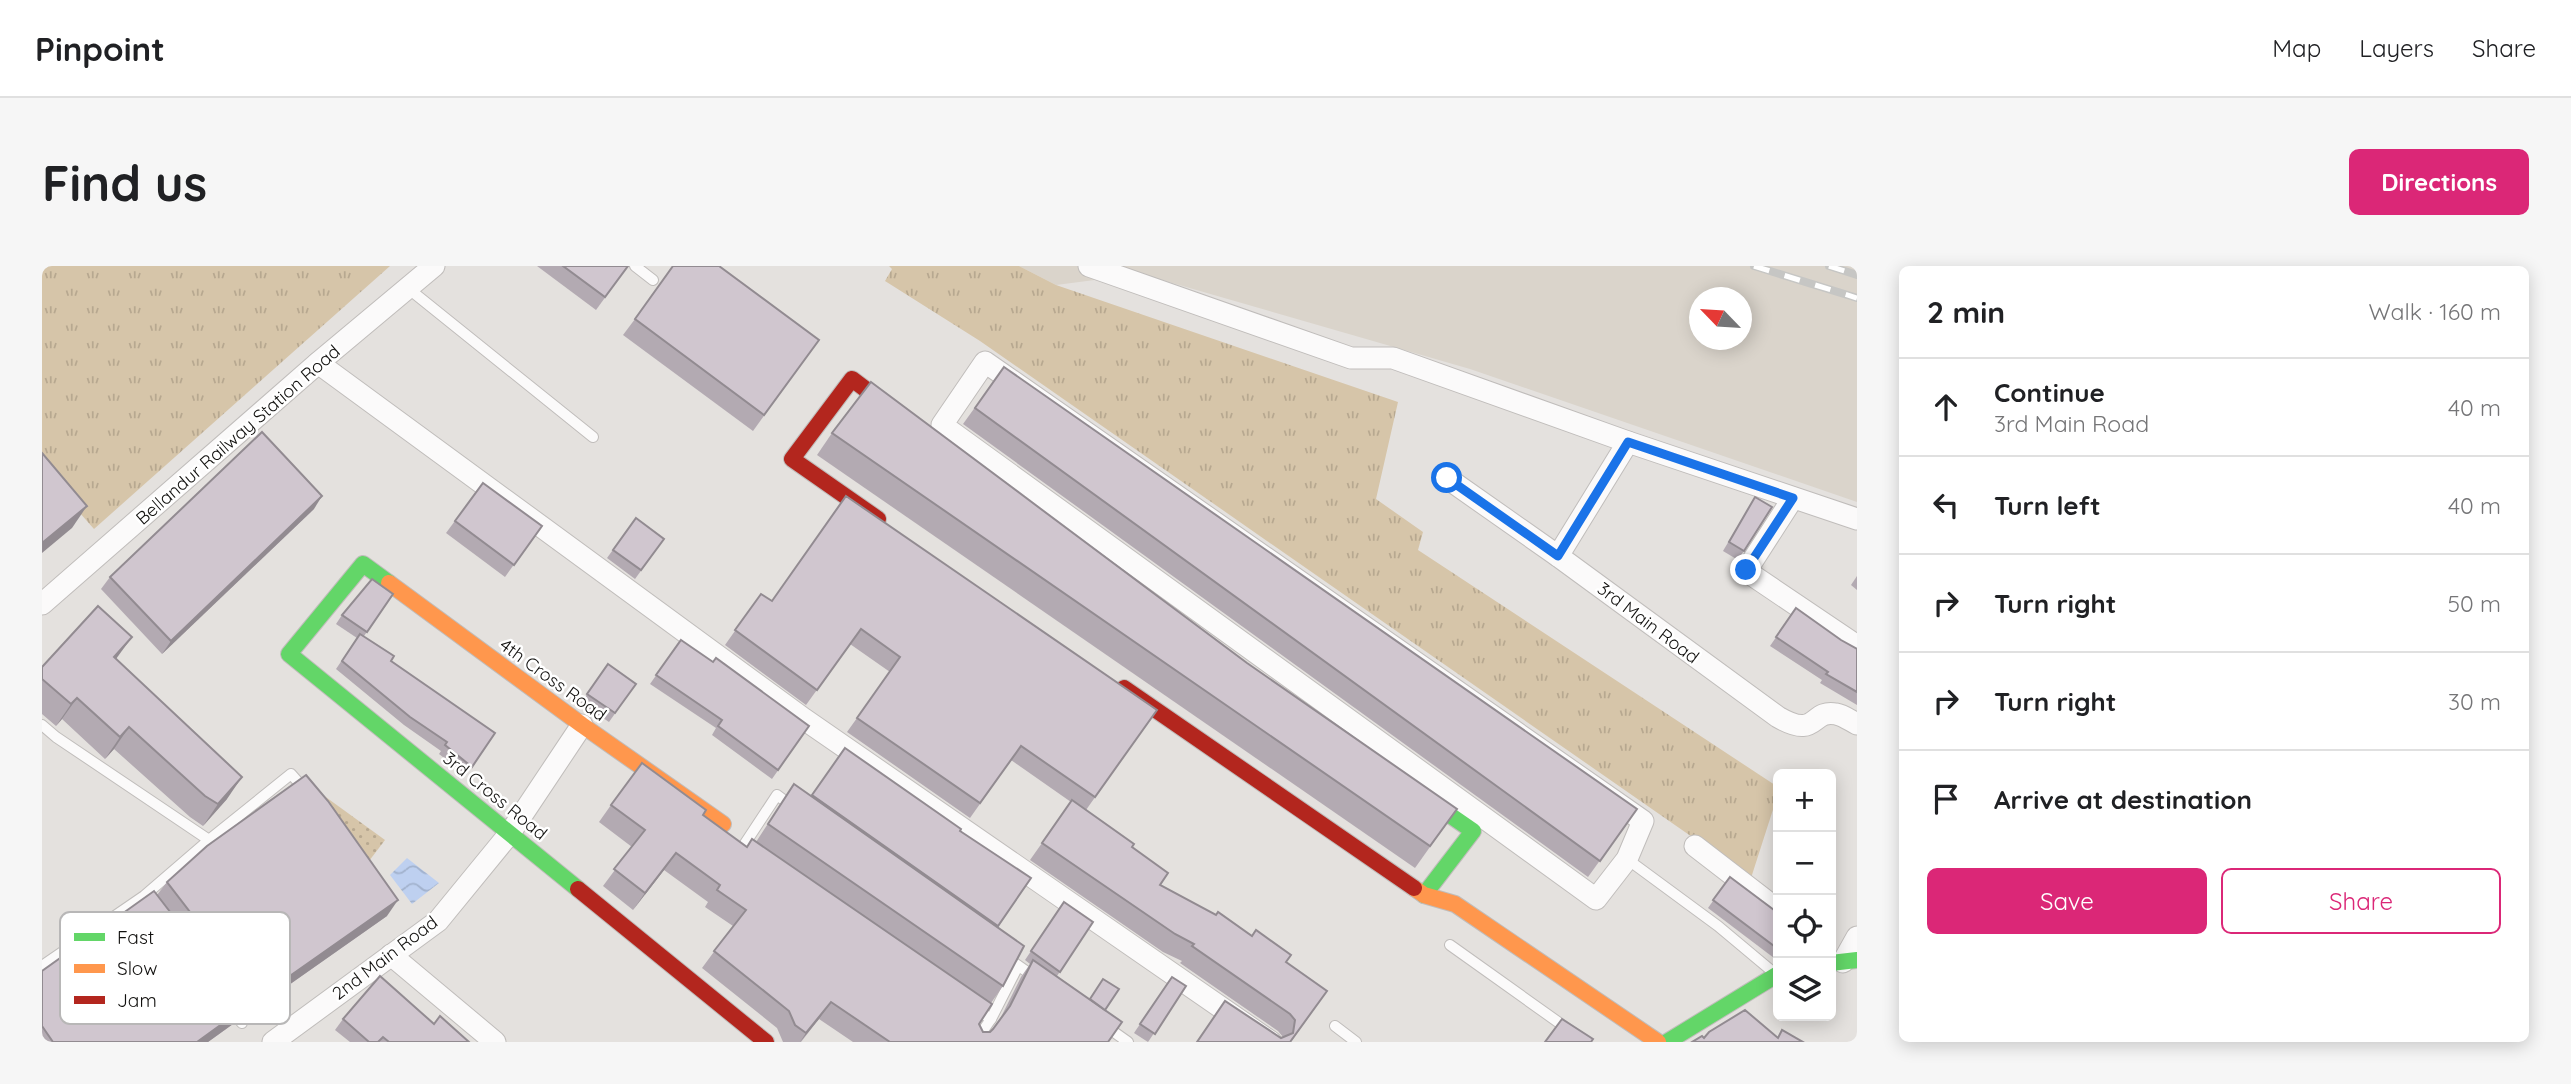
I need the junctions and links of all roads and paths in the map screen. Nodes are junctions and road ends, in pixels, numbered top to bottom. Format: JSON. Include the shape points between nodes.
{"nodes":[{"id":1,"x":434,"y":266,"type":"edge"},
{"id":2,"x":635,"y":266,"type":"edge"},
{"id":3,"x":1088,"y":266,"type":"edge"},
{"id":4,"x":653,"y":280,"type":"dead end"},
{"id":5,"x":409,"y":289,"type":"junction"},
{"id":6,"x":318,"y":363,"type":"junction"},
{"id":7,"x":908,"y":421,"type":"edge"},
{"id":8,"x":593,"y":437,"type":"dead end"},
{"id":9,"x":1628,"y":442,"type":"junction"},
{"id":10,"x":1447,"y":478,"type":"dead end"},
{"id":11,"x":1793,"y":498,"type":"junction"},
{"id":12,"x":1857,"y":519,"type":"edge"},
{"id":13,"x":892,"y":528,"type":"edge"},
{"id":14,"x":1558,"y":556,"type":"junction"},
{"id":15,"x":363,"y":564,"type":"joint"},
{"id":16,"x":42,"y":604,"type":"edge"},
{"id":17,"x":1857,"y":646,"type":"edge"},
{"id":18,"x":1105,"y":675,"type":"edge"},
{"id":19,"x":1857,"y":724,"type":"edge"},
{"id":20,"x":42,"y":725,"type":"edge"},
{"id":21,"x":582,"y":725,"type":"junction"},
{"id":22,"x":1407,"y":786,"type":"edge"},
{"id":23,"x":312,"y":799,"type":"edge"},
{"id":24,"x":799,"y":811,"type":"edge"},
{"id":25,"x":723,"y":824,"type":"dead end"},
{"id":26,"x":510,"y":833,"type":"junction"},
{"id":27,"x":209,"y":840,"type":"junction"},
{"id":28,"x":1695,"y":846,"type":"dead end"},
{"id":29,"x":1627,"y":859,"type":"junction"},
{"id":30,"x":764,"y":863,"type":"edge"},
{"id":31,"x":1424,"y":895,"type":"junction"},
{"id":32,"x":144,"y":896,"type":"junction"},
{"id":33,"x":153,"y":907,"type":"edge"},
{"id":34,"x":1773,"y":907,"type":"edge"},
{"id":35,"x":121,"y":912,"type":"edge"},
{"id":36,"x":1857,"y":937,"type":"edge"},
{"id":37,"x":1450,"y":945,"type":"dead end"},
{"id":38,"x":996,"y":950,"type":"edge"},
{"id":39,"x":60,"y":954,"type":"edge"},
{"id":40,"x":391,"y":955,"type":"junction"},
{"id":41,"x":1844,"y":962,"type":"edge"},
{"id":42,"x":42,"y":966,"type":"edge"},
{"id":43,"x":1018,"y":966,"type":"junction"},
{"id":44,"x":1773,"y":971,"type":"edge"},
{"id":45,"x":1773,"y":976,"type":"edge"},
{"id":46,"x":1051,"y":989,"type":"edge"},
{"id":47,"x":968,"y":1003,"type":"edge"},
{"id":48,"x":991,"y":1019,"type":"junction"},
{"id":49,"x":1095,"y":1019,"type":"edge"},
{"id":50,"x":1335,"y":1026,"type":"dead end"},
{"id":51,"x":273,"y":1042,"type":"edge"},
{"id":52,"x":495,"y":1042,"type":"edge"},
{"id":53,"x":766,"y":1042,"type":"edge"},
{"id":54,"x":975,"y":1042,"type":"edge"},
{"id":55,"x":1128,"y":1042,"type":"edge"},
{"id":56,"x":1270,"y":1042,"type":"edge"},
{"id":57,"x":1356,"y":1042,"type":"edge"},
{"id":58,"x":1586,"y":1042,"type":"edge"},
{"id":59,"x":1658,"y":1042,"type":"edge"},
{"id":60,"x":1667,"y":1042,"type":"edge"}],
"edges":[{"from":1,"to":5,"type":"street","name":"Bellandur Railway Station Road"},
{"from":2,"to":4,"type":"lane"},
{"from":3,"to":9,"type":"street","via":[[1351,358],[1393,358]]},
{"from":5,"to":6,"type":"street","name":"Bellandur Railway Station Road"},
{"from":5,"to":8,"type":"lane"},
{"from":6,"to":16,"type":"street","name":"Bellandur Railway Station Road"},
{"from":6,"to":56,"type":"street","via":[[804,719]]},
{"from":7,"to":13,"type":"street","via":[[852,379],[792,459]]},
{"from":9,"to":11,"type":"street"},
{"from":9,"to":14,"type":"street"},
{"from":10,"to":14,"type":"street","name":"3rd Main Road"},
{"from":11,"to":12,"type":"street"},
{"from":11,"to":17,"type":"street","via":[[1746,570]]},
{"from":14,"to":19,"type":"street","name":"3rd Main Road","via":[[1795,727],[1836,713]]},
{"from":15,"to":21,"type":"street","name":"4th Cross Road"},
{"from":15,"to":26,"type":"street","name":"3rd Cross Road","via":[[289,654]]},
{"from":18,"to":31,"type":"street"},
{"from":20,"to":27,"type":"lane"},
{"from":21,"to":25,"type":"street","name":"4th Cross Road"},
{"from":21,"to":26,"type":"street","name":"2nd Main Road"},
{"from":22,"to":31,"type":"street","via":[[1473,831]]},
{"from":23,"to":27,"type":"lane","via":[[291,774]]},
{"from":24,"to":30,"type":"lane","via":[[777,795],[742,848]]},
{"from":26,"to":40,"type":"street","name":"2nd Main Road","via":[[438,921]]},
{"from":26,"to":53,"type":"street","name":"3rd Cross Road"},
{"from":27,"to":32,"type":"lane"},
{"from":28,"to":34,"type":"street"},
{"from":29,"to":29,"type":"street","via":[[1596,899],[942,425],[985,362],[1643,821]]},
{"from":29,"to":44,"type":"lane"},
{"from":31,"to":59,"type":"street","via":[[1455,904]]},
{"from":32,"to":33,"type":"lane"},
{"from":32,"to":35,"type":"lane"},
{"from":36,"to":41,"type":"street"},
{"from":37,"to":58,"type":"lane"},
{"from":38,"to":43,"type":"lane"},
{"from":39,"to":42,"type":"lane"},
{"from":40,"to":51,"type":"street","name":"2nd Main Road"},
{"from":40,"to":52,"type":"street"},
{"from":43,"to":46,"type":"lane"},
{"from":43,"to":48,"type":"lane"},
{"from":45,"to":60,"type":"street"},
{"from":47,"to":48,"type":"lane"},
{"from":48,"to":54,"type":"lane"},
{"from":49,"to":55,"type":"lane"},
{"from":50,"to":57,"type":"lane"}]}
